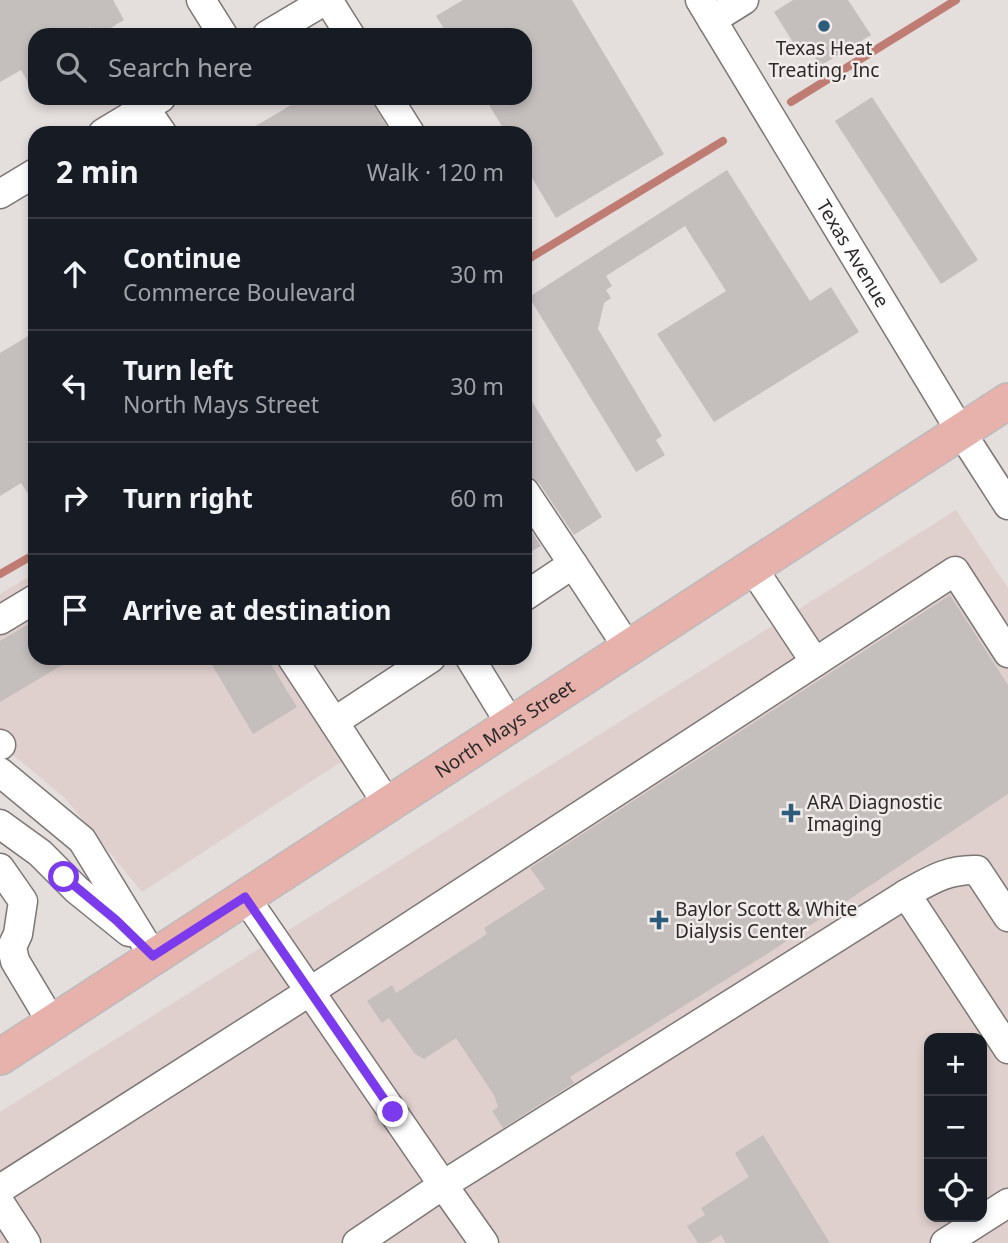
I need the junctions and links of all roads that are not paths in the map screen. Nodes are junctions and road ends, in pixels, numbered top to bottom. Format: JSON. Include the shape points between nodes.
{"nodes":[{"id":1,"x":201,"y":0,"type":"edge"},
{"id":2,"x":327,"y":0,"type":"edge"},
{"id":3,"x":744,"y":0,"type":"edge"},
{"id":4,"x":706,"y":10,"type":"edge"},
{"id":5,"x":219,"y":28,"type":"edge"},
{"id":6,"x":279,"y":28,"type":"edge"},
{"id":7,"x":345,"y":28,"type":"edge"},
{"id":8,"x":150,"y":105,"type":"edge"},
{"id":9,"x":154,"y":105,"type":"edge"},
{"id":10,"x":392,"y":105,"type":"edge"},
{"id":11,"x":115,"y":126,"type":"edge"},
{"id":12,"x":160,"y":126,"type":"edge"},
{"id":13,"x":406,"y":126,"type":"edge"},
{"id":14,"x":28,"y":177,"type":"edge"},
{"id":15,"x":0,"y":194,"type":"edge"},
{"id":16,"x":1008,"y":401,"type":"edge"},
{"id":17,"x":961,"y":432,"type":"junction"},
{"id":18,"x":532,"y":502,"type":"edge"},
{"id":19,"x":1008,"y":505,"type":"edge"},
{"id":20,"x":573,"y":564,"type":"junction"},
{"id":21,"x":752,"y":567,"type":"junction"},
{"id":22,"x":532,"y":591,"type":"edge"},
{"id":23,"x":28,"y":602,"type":"edge"},
{"id":24,"x":0,"y":620,"type":"edge"},
{"id":25,"x":628,"y":648,"type":"junction"},
{"id":26,"x":1008,"y":653,"type":"edge"},
{"id":27,"x":815,"y":662,"type":"junction"},
{"id":28,"x":297,"y":665,"type":"edge"},
{"id":29,"x":420,"y":665,"type":"edge"},
{"id":30,"x":474,"y":665,"type":"edge"},
{"id":31,"x":334,"y":722,"type":"junction"},
{"id":32,"x":511,"y":725,"type":"junction"},
{"id":33,"x":0,"y":772,"type":"edge"},
{"id":34,"x":388,"y":805,"type":"junction"},
{"id":35,"x":0,"y":824,"type":"edge"},
{"id":36,"x":0,"y":868,"type":"edge"},
{"id":37,"x":906,"y":894,"type":"junction"},
{"id":38,"x":245,"y":897,"type":"junction"},
{"id":39,"x":1008,"y":917,"type":"edge"},
{"id":40,"x":153,"y":956,"type":"junction"},
{"id":41,"x":309,"y":992,"type":"junction"},
{"id":42,"x":52,"y":1023,"type":"junction"},
{"id":43,"x":1008,"y":1049,"type":"edge"},
{"id":44,"x":0,"y":1057,"type":"edge"},
{"id":45,"x":443,"y":1185,"type":"junction"},
{"id":46,"x":0,"y":1189,"type":"edge"},
{"id":47,"x":0,"y":1203,"type":"edge"},
{"id":48,"x":1002,"y":1214,"type":"edge"},
{"id":49,"x":474,"y":1239,"type":"edge"},
{"id":50,"x":26,"y":1243,"type":"edge"},
{"id":51,"x":356,"y":1243,"type":"edge"},
{"id":52,"x":945,"y":1243,"type":"edge"}],
"edges":[{"from":1,"to":5,"type":"street"},
{"from":2,"to":6,"type":"street"},
{"from":2,"to":7,"type":"street"},
{"from":3,"to":4,"type":"street"},
{"from":4,"to":17,"type":"street","name":"Texas Avenue"},
{"from":8,"to":11,"type":"street"},
{"from":9,"to":12,"type":"street"},
{"from":10,"to":13,"type":"street"},
{"from":14,"to":15,"type":"street"},
{"from":16,"to":17,"type":"main road","name":"North Mays Street"},
{"from":17,"to":19,"type":"street","name":"Texas Avenue"},
{"from":17,"to":21,"type":"main road","name":"North Mays Street"},
{"from":18,"to":20,"type":"street"},
{"from":20,"to":22,"type":"street"},
{"from":20,"to":25,"type":"street"},
{"from":21,"to":25,"type":"main road","name":"North Mays Street"},
{"from":21,"to":27,"type":"street"},
{"from":23,"to":24,"type":"street"},
{"from":25,"to":32,"type":"main road","name":"North Mays Street"},
{"from":26,"to":27,"type":"street","via":[[955,571]]},
{"from":27,"to":41,"type":"street"},
{"from":28,"to":31,"type":"street"},
{"from":29,"to":31,"type":"street"},
{"from":30,"to":32,"type":"street"},
{"from":31,"to":34,"type":"street"},
{"from":32,"to":34,"type":"main road","name":"North Mays Street"},
{"from":33,"to":40,"type":"street","via":[[82,840]]},
{"from":34,"to":38,"type":"main road","name":"North Mays Street"},
{"from":35,"to":40,"type":"street","via":[[40,853]]},
{"from":36,"to":42,"type":"street","via":[[23,901],[12,947],[15,961]]},
{"from":37,"to":39,"type":"street","via":[[941,874],[977,870]]},
{"from":37,"to":43,"type":"street"},
{"from":37,"to":45,"type":"street"},
{"from":38,"to":40,"type":"main road","name":"North Mays Street"},
{"from":38,"to":41,"type":"street"},
{"from":40,"to":42,"type":"main road","name":"North Mays Street"},
{"from":41,"to":45,"type":"street"},
{"from":41,"to":46,"type":"street"},
{"from":42,"to":44,"type":"main road","name":"North Mays Street"},
{"from":45,"to":49,"type":"street"},
{"from":45,"to":51,"type":"street"},
{"from":47,"to":50,"type":"street"},
{"from":48,"to":52,"type":"street"}]}
